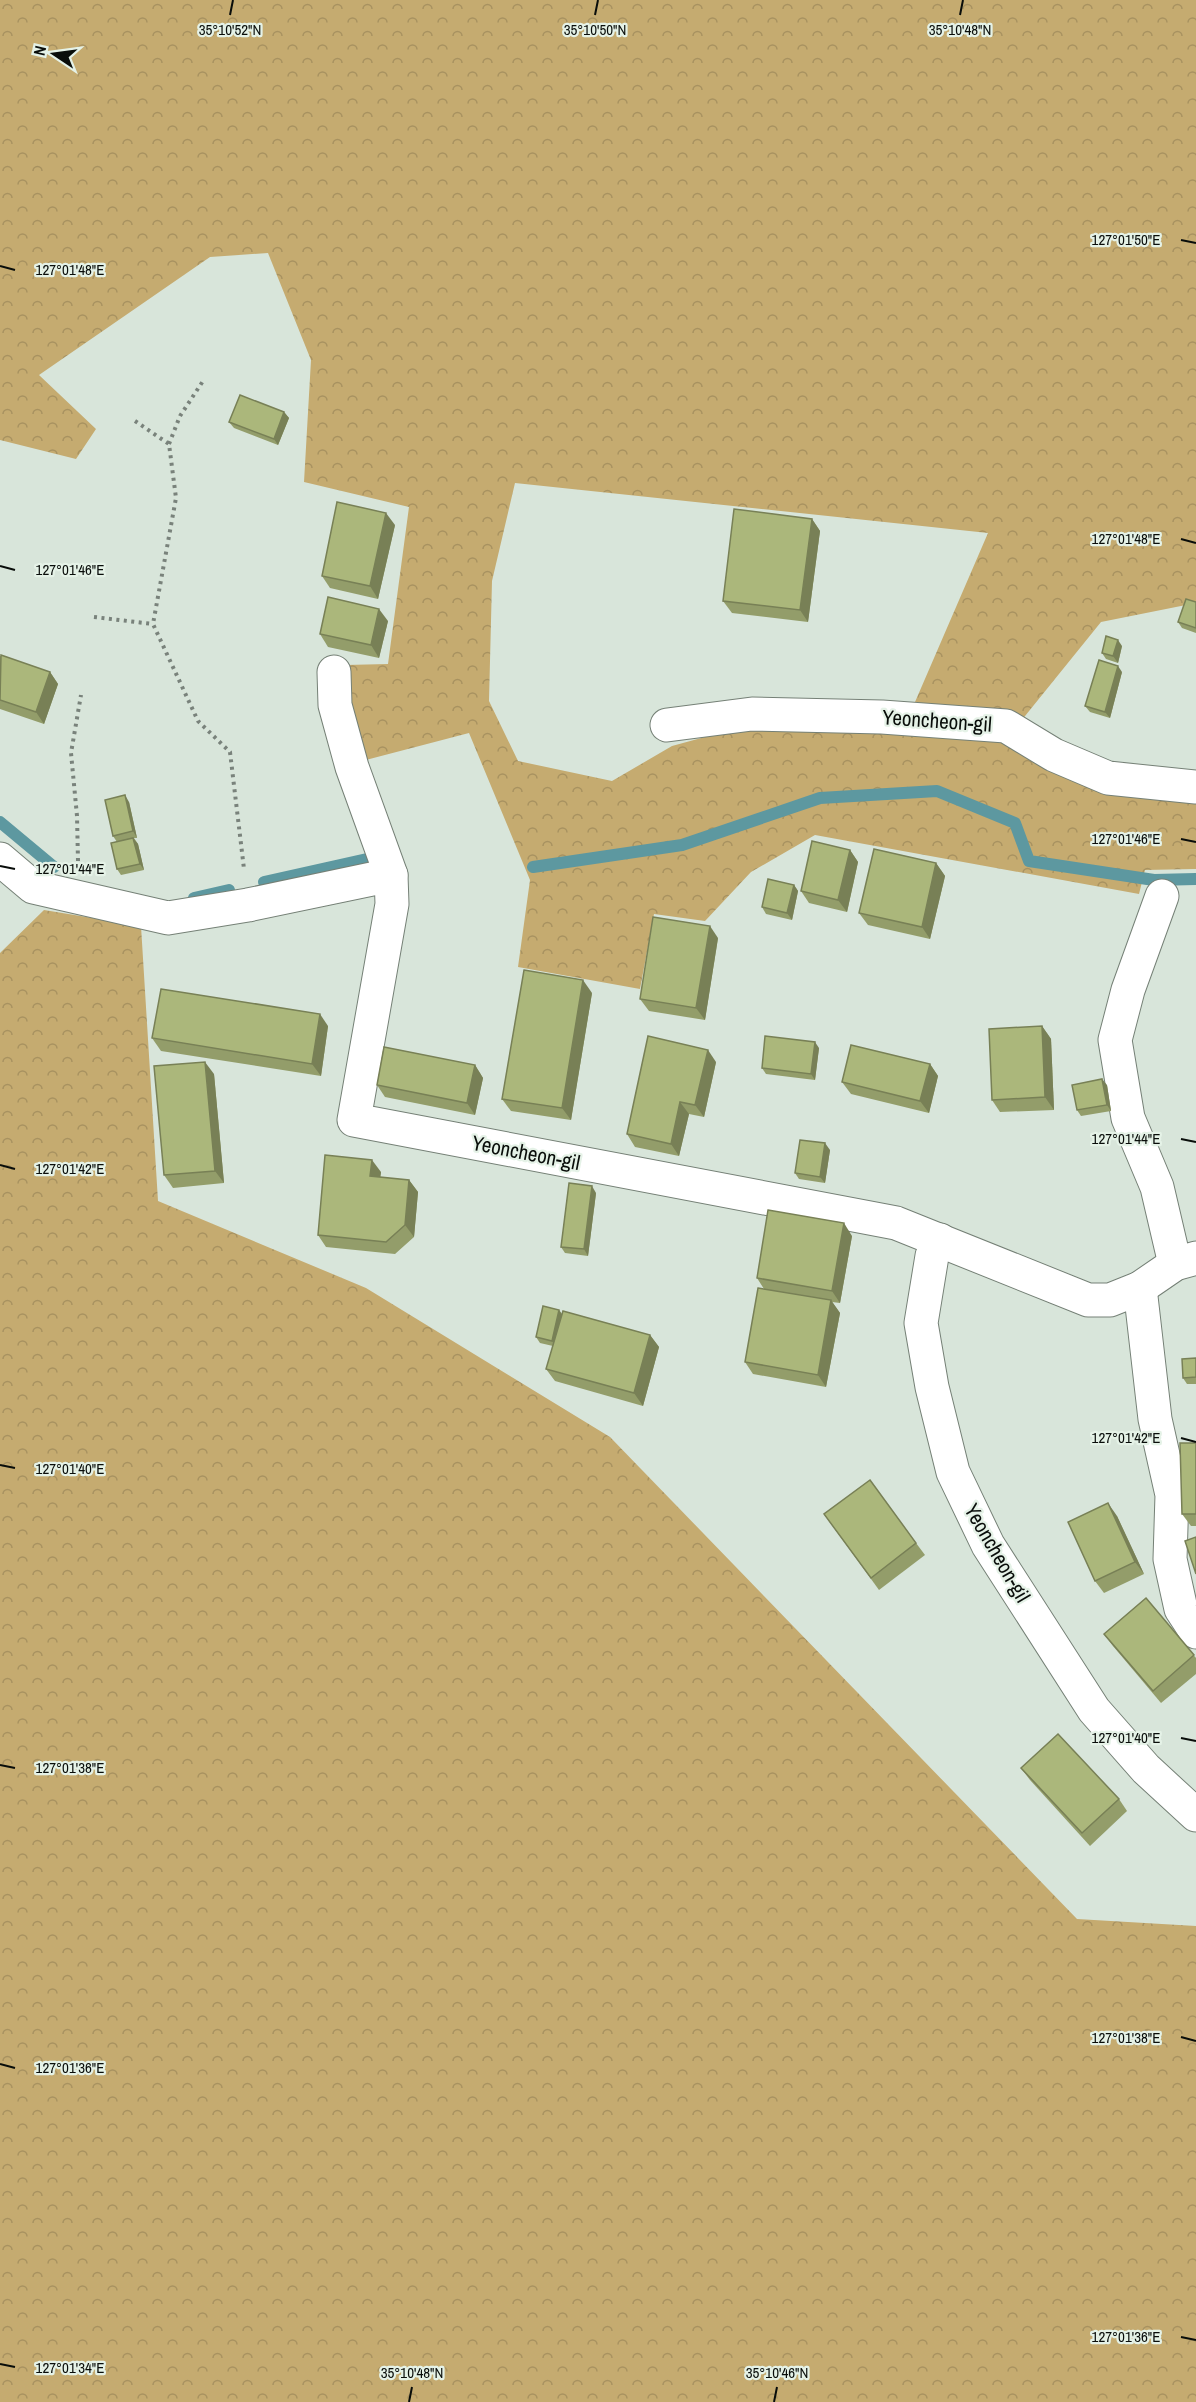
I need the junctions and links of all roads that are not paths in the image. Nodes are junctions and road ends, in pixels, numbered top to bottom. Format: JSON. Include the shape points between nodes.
{"nodes":[{"id":1,"x":334,"y":672,"type":"dead end"},
{"id":2,"x":667,"y":724,"type":"dead end"},
{"id":3,"x":1196,"y":787,"type":"edge"},
{"id":4,"x":0,"y":859,"type":"edge"},
{"id":5,"x":392,"y":875,"type":"junction"},
{"id":6,"x":1162,"y":896,"type":"dead end"},
{"id":7,"x":940,"y":1240,"type":"junction"},
{"id":8,"x":1186,"y":1261,"type":"edge"},
{"id":9,"x":1140,"y":1288,"type":"junction"},
{"id":10,"x":1196,"y":1632,"type":"edge"},
{"id":11,"x":1196,"y":1815,"type":"edge"}],
"edges":[{"from":1,"to":5,"type":"street","name":"Yeoncheon-gil","via":[[335,705],[352,768]]},
{"from":2,"to":3,"type":"street","name":"Yeoncheon-gil","via":[[752,714],[882,717],[1006,726],[1054,755],[1108,778]]},
{"from":4,"to":5,"type":"street","via":[[33,887],[168,918]]},
{"from":5,"to":7,"type":"street","name":"Yeoncheon-gil","via":[[392,904],[354,1120],[896,1223]]},
{"from":6,"to":8,"type":"street","name":"Yeoncheon-gil","via":[[1128,990],[1115,1040],[1128,1118]]},
{"from":7,"to":9,"type":"street","name":"Yeoncheon-gil","via":[[1088,1300],[1110,1300]]},
{"from":7,"to":11,"type":"street","name":"Yeoncheon-gil","via":[[932,1256],[921,1323],[952,1472],[988,1545],[1094,1710],[1146,1769]]},
{"from":8,"to":9,"type":"street","name":"Yeoncheon-gil"},
{"from":9,"to":10,"type":"street","via":[[1155,1419],[1172,1496],[1170,1559],[1181,1609]]}]}
